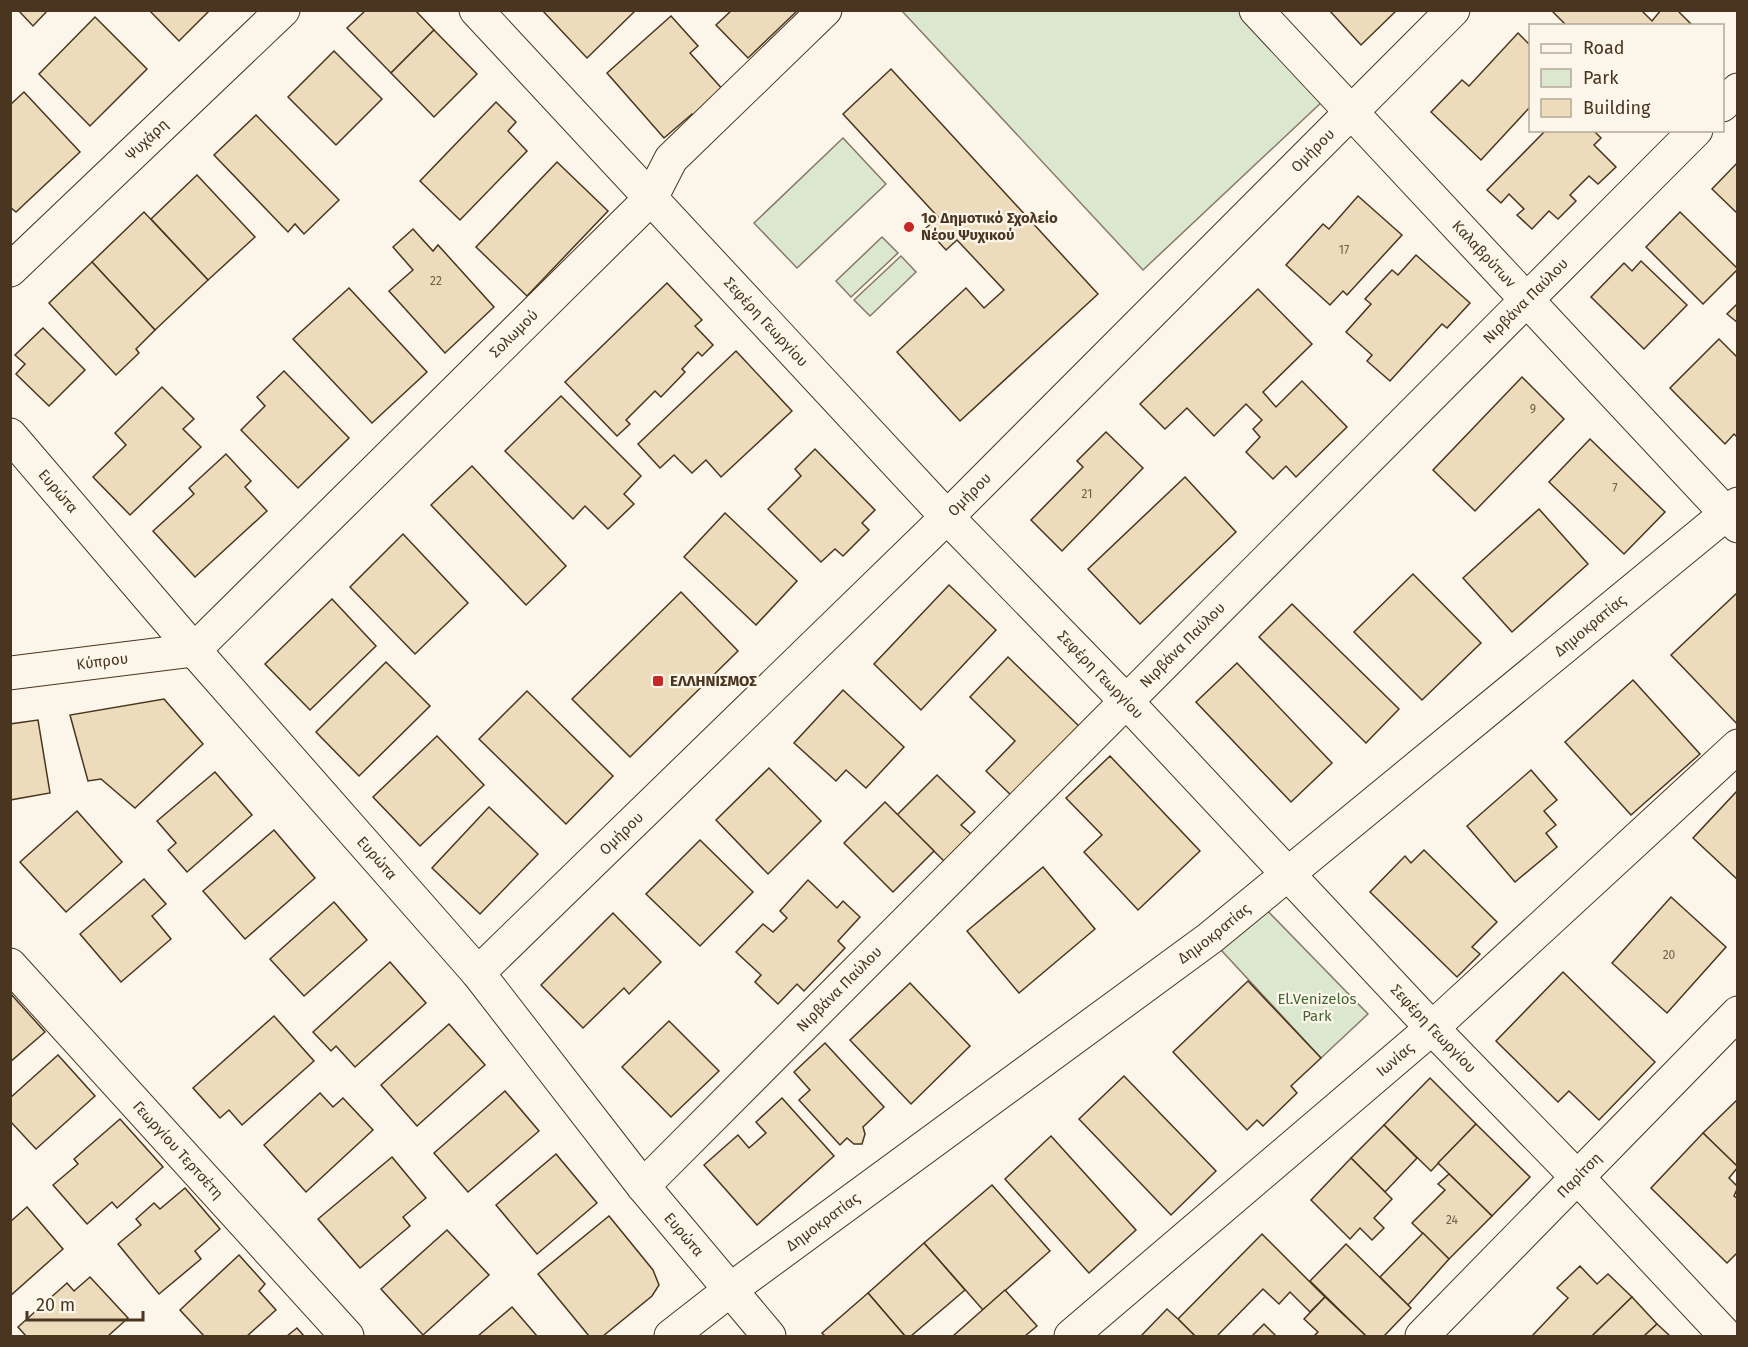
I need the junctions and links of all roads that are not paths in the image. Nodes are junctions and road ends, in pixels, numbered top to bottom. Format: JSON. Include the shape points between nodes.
{"nodes":[{"id":1,"x":283,"y":10,"type":"edge"},
{"id":2,"x":476,"y":10,"type":"edge"},
{"id":3,"x":825,"y":10,"type":"edge"},
{"id":4,"x":1256,"y":10,"type":"edge"},
{"id":5,"x":1453,"y":10,"type":"edge"},
{"id":6,"x":1737,"y":90,"type":"edge"},
{"id":7,"x":1724,"y":103,"type":"edge"},
{"id":8,"x":1351,"y":112,"type":"junction"},
{"id":9,"x":1694,"y":132,"type":"edge"},
{"id":10,"x":651,"y":198,"type":"junction"},
{"id":11,"x":10,"y":270,"type":"edge"},
{"id":12,"x":1526,"y":300,"type":"junction"},
{"id":13,"x":10,"y":435,"type":"edge"},
{"id":14,"x":1734,"y":515,"type":"edge"},
{"id":15,"x":947,"y":517,"type":"junction"},
{"id":16,"x":194,"y":650,"type":"junction"},
{"id":17,"x":10,"y":673,"type":"edge"},
{"id":18,"x":1125,"y":700,"type":"junction"},
{"id":19,"x":1737,"y":746,"type":"edge"},
{"id":20,"x":1289,"y":875,"type":"junction"},
{"id":21,"x":10,"y":964,"type":"edge"},
{"id":22,"x":478,"y":974,"type":"junction"},
{"id":23,"x":1737,"y":1013,"type":"edge"},
{"id":24,"x":1432,"y":1028,"type":"junction"},
{"id":25,"x":1578,"y":1178,"type":"junction"},
{"id":26,"x":643,"y":1186,"type":"junction"},
{"id":27,"x":730,"y":1290,"type":"junction"},
{"id":28,"x":347,"y":1336,"type":"edge"},
{"id":29,"x":671,"y":1336,"type":"edge"},
{"id":30,"x":770,"y":1336,"type":"edge"},
{"id":31,"x":1071,"y":1336,"type":"edge"},
{"id":32,"x":1422,"y":1336,"type":"edge"},
{"id":33,"x":1726,"y":1336,"type":"edge"}],
"edges":[{"from":1,"to":11,"type":"street","name":"Ψυχάρη"},
{"from":2,"to":10,"type":"street","name":"Σεφέρη Γεωργίου"},
{"from":3,"to":10,"type":"street","name":"Σολωμού","via":[[671,159]]},
{"from":4,"to":8,"type":"street","name":"Καλαβρύτων"},
{"from":5,"to":8,"type":"street","name":"Ομήρου"},
{"from":6,"to":7,"type":"street"},
{"from":8,"to":12,"type":"street","name":"Καλαβρύτων"},
{"from":8,"to":15,"type":"street","name":"Ομήρου"},
{"from":9,"to":12,"type":"street","name":"Νιρβάνα Παύλου"},
{"from":10,"to":15,"type":"street","name":"Σεφέρη Γεωργίου"},
{"from":10,"to":16,"type":"street","name":"Σολωμού"},
{"from":12,"to":14,"type":"street","name":"Καλαβρύτων"},
{"from":12,"to":18,"type":"street","name":"Νιρβάνα Παύλου"},
{"from":13,"to":16,"type":"street","name":"Ευρώτα"},
{"from":14,"to":20,"type":"street","name":"Δημοκρατίας"},
{"from":15,"to":18,"type":"street","name":"Σεφέρη Γεωργίου"},
{"from":15,"to":22,"type":"street","name":"Ομήρου"},
{"from":16,"to":17,"type":"street","name":"Κύπρου"},
{"from":16,"to":22,"type":"street","name":"Ευρώτα"},
{"from":18,"to":20,"type":"street","name":"Σεφέρη Γεωργίου"},
{"from":18,"to":26,"type":"street","name":"Νιρβάνα Παύλου"},
{"from":19,"to":24,"type":"street","name":"Ιωνίας"},
{"from":20,"to":24,"type":"street","name":"Σεφέρη Γεωργίου"},
{"from":20,"to":27,"type":"street","name":"Δημοκρατίας","via":[[1210,939]]},
{"from":21,"to":28,"type":"street","name":"Γεωργίου Τερτσέτη"},
{"from":22,"to":26,"type":"street","name":"Ευρώτα"},
{"from":23,"to":25,"type":"street","name":"Παρίτση"},
{"from":24,"to":25,"type":"street","name":"Σεφέρη Γεωργίου"},
{"from":24,"to":31,"type":"street","name":"Ιωνίας"},
{"from":25,"to":32,"type":"street","name":"Παρίτση"},
{"from":25,"to":33,"type":"street","name":"Σεφέρη Γεωργίου"},
{"from":26,"to":27,"type":"street","name":"Ευρώτα"},
{"from":27,"to":29,"type":"street","name":"Δημοκρατίας"},
{"from":27,"to":30,"type":"street","name":"Ευρώτα"}]}
